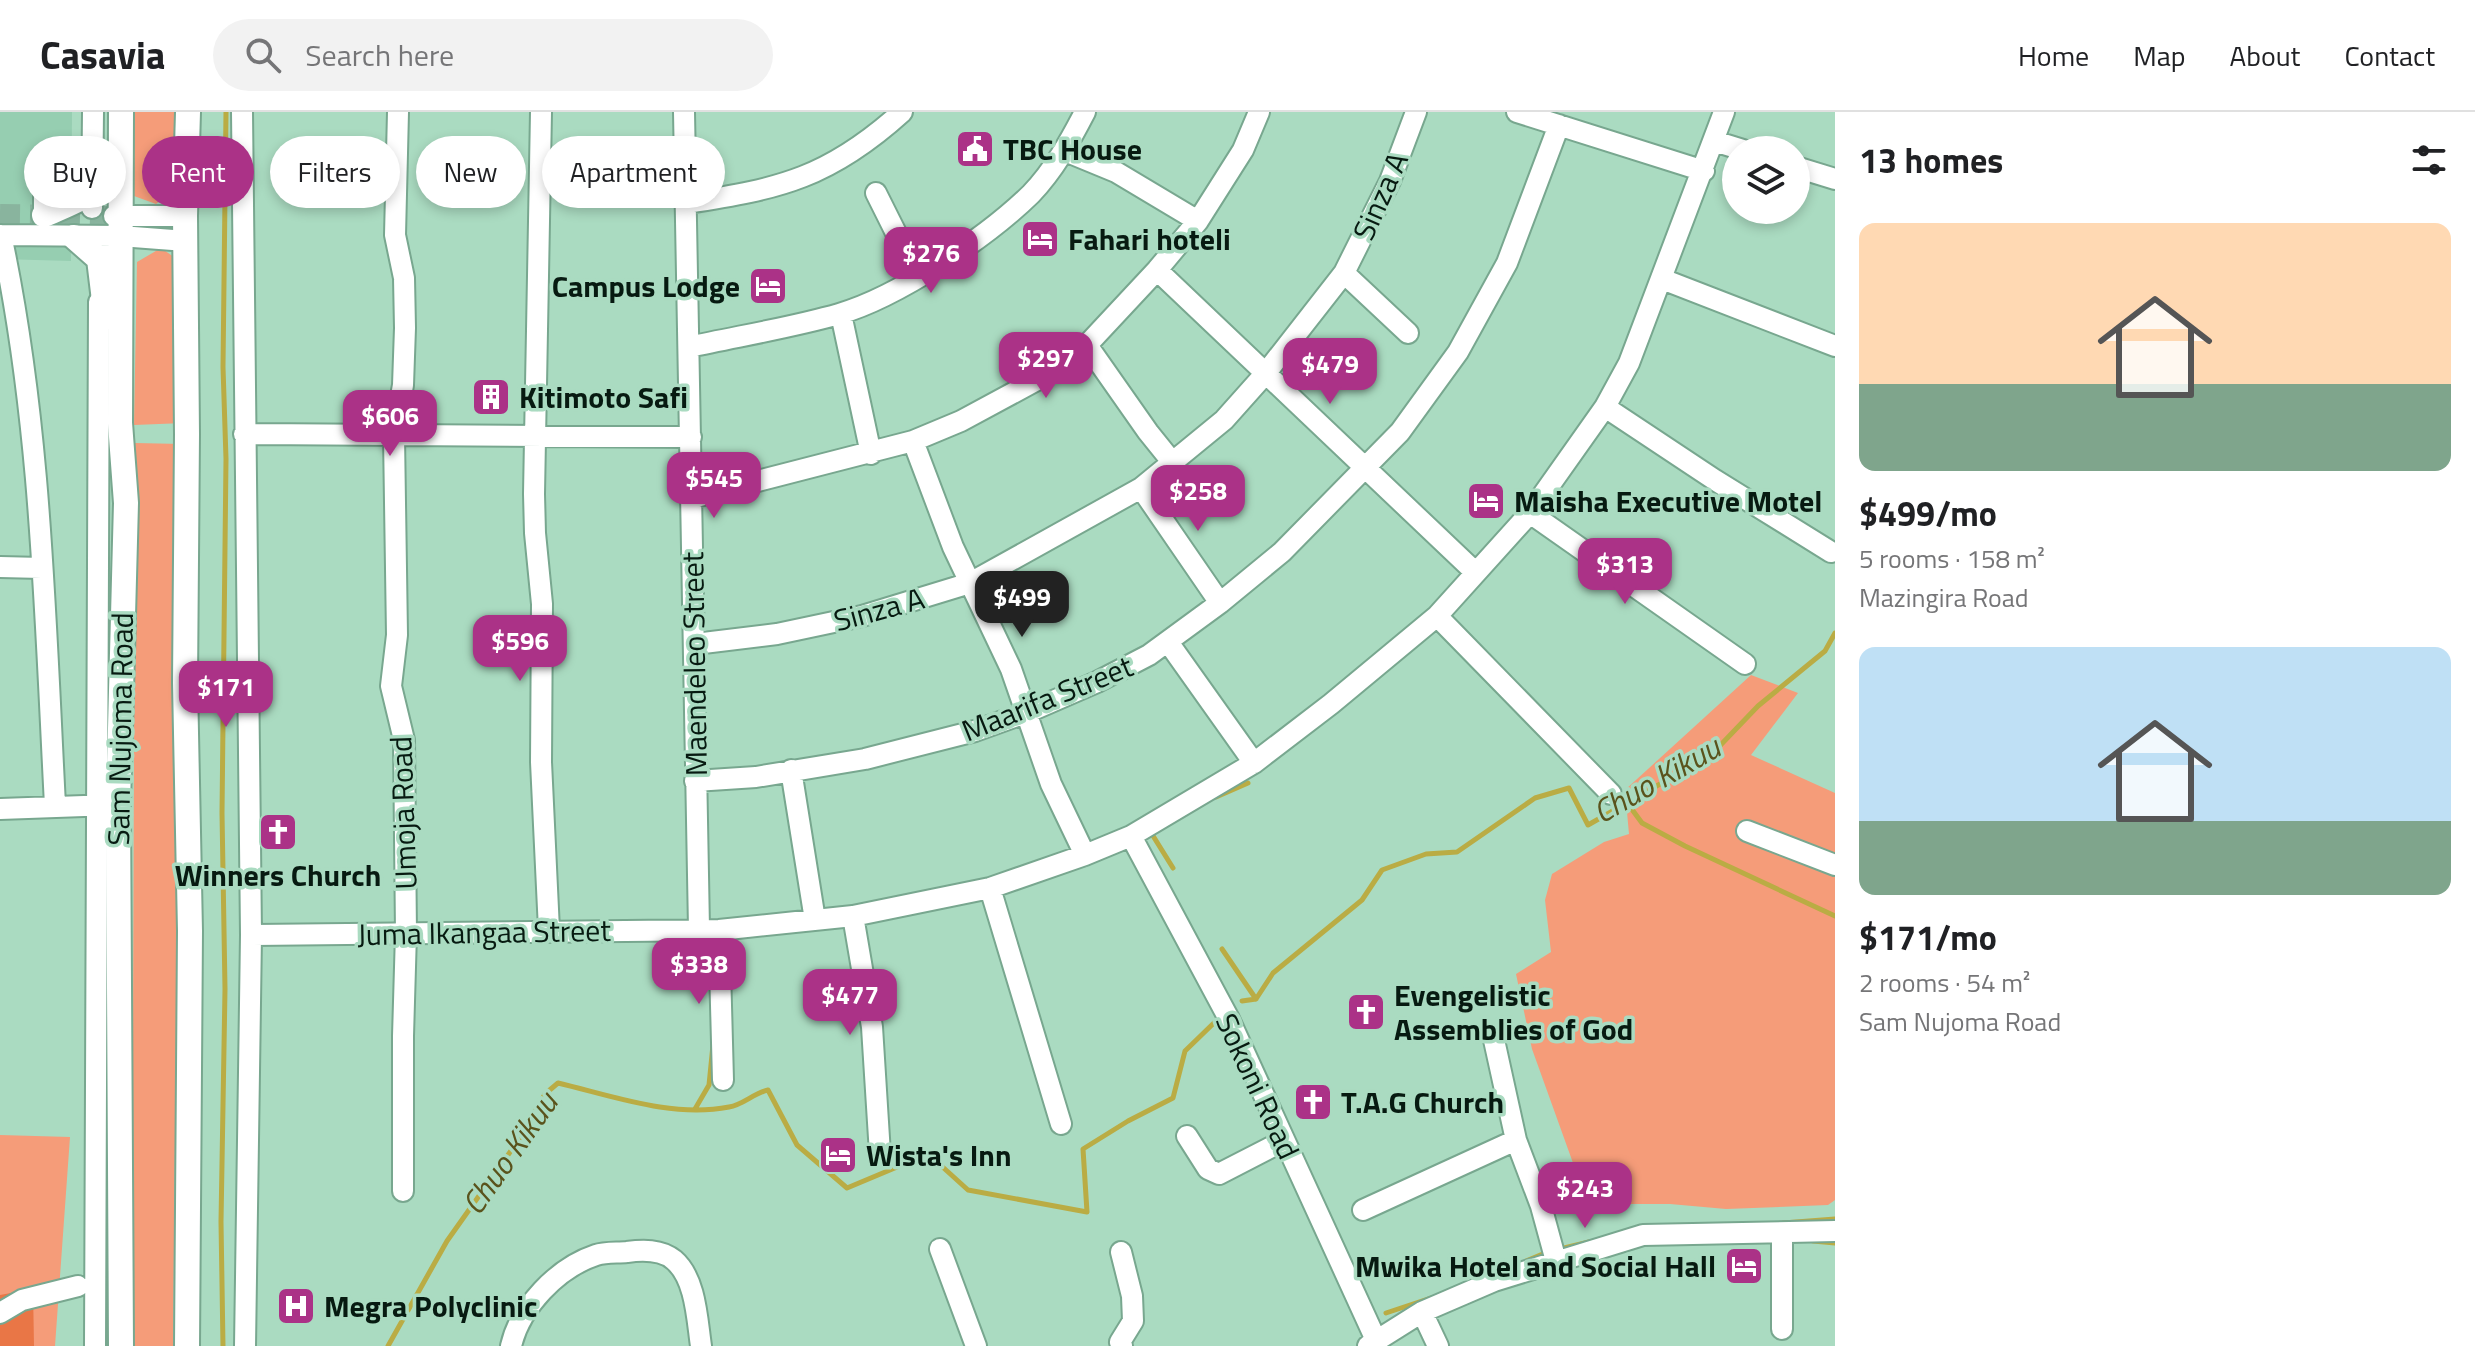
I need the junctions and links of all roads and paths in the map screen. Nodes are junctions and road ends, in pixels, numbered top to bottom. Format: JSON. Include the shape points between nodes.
{"nodes":[{"id":1,"x":93,"y":112,"type":"edge"},
{"id":2,"x":121,"y":112,"type":"edge"},
{"id":3,"x":188,"y":112,"type":"edge"},
{"id":4,"x":242,"y":112,"type":"edge"},
{"id":5,"x":398,"y":112,"type":"edge"},
{"id":6,"x":541,"y":112,"type":"edge"},
{"id":7,"x":684,"y":112,"type":"edge"},
{"id":8,"x":902,"y":112,"type":"edge"},
{"id":9,"x":1085,"y":112,"type":"edge"},
{"id":10,"x":1259,"y":112,"type":"edge"},
{"id":11,"x":1416,"y":112,"type":"edge"},
{"id":12,"x":1517,"y":112,"type":"edge"},
{"id":13,"x":1724,"y":112,"type":"edge"},
{"id":14,"x":1559,"y":125,"type":"junction"},
{"id":15,"x":93,"y":136,"type":"edge"},
{"id":16,"x":120,"y":136,"type":"edge"},
{"id":17,"x":685,"y":136,"type":"edge"},
{"id":18,"x":1714,"y":141,"type":"junction"},
{"id":19,"x":1722,"y":143,"type":"edge"},
{"id":20,"x":1065,"y":151,"type":"junction"},
{"id":21,"x":1704,"y":171,"type":"junction"},
{"id":22,"x":1810,"y":171,"type":"edge"},
{"id":23,"x":1835,"y":179,"type":"edge"},
{"id":24,"x":876,"y":193,"type":"dead end"},
{"id":25,"x":725,"y":197,"type":"edge"},
{"id":26,"x":44,"y":208,"type":"edge"},
{"id":27,"x":66,"y":208,"type":"edge"},
{"id":28,"x":114,"y":208,"type":"edge"},
{"id":29,"x":687,"y":208,"type":"edge"},
{"id":30,"x":44,"y":215,"type":"joint"},
{"id":31,"x":185,"y":216,"type":"junction"},
{"id":32,"x":1198,"y":221,"type":"junction"},
{"id":33,"x":111,"y":232,"type":"junction"},
{"id":34,"x":0,"y":235,"type":"edge"},
{"id":35,"x":74,"y":237,"type":"joint"},
{"id":36,"x":186,"y":241,"type":"junction"},
{"id":37,"x":1157,"y":270,"type":"junction"},
{"id":38,"x":1344,"y":273,"type":"junction"},
{"id":39,"x":918,"y":277,"type":"junction"},
{"id":40,"x":1662,"y":279,"type":"junction"},
{"id":41,"x":841,"y":314,"type":"junction"},
{"id":42,"x":1408,"y":333,"type":"dead end"},
{"id":43,"x":1087,"y":345,"type":"junction"},
{"id":44,"x":1835,"y":346,"type":"edge"},
{"id":45,"x":689,"y":347,"type":"junction"},
{"id":46,"x":1265,"y":374,"type":"junction"},
{"id":47,"x":1605,"y":407,"type":"junction"},
{"id":48,"x":244,"y":434,"type":"junction"},
{"id":49,"x":394,"y":436,"type":"junction"},
{"id":50,"x":536,"y":436,"type":"junction"},
{"id":51,"x":691,"y":437,"type":"junction"},
{"id":52,"x":913,"y":441,"type":"junction"},
{"id":53,"x":871,"y":454,"type":"junction"},
{"id":54,"x":1173,"y":463,"type":"junction"},
{"id":55,"x":1364,"y":469,"type":"junction"},
{"id":56,"x":1141,"y":488,"type":"junction"},
{"id":57,"x":692,"y":498,"type":"junction"},
{"id":58,"x":1530,"y":513,"type":"junction"},
{"id":59,"x":1831,"y":552,"type":"dead end"},
{"id":60,"x":0,"y":567,"type":"edge"},
{"id":61,"x":42,"y":568,"type":"junction"},
{"id":62,"x":1475,"y":572,"type":"junction"},
{"id":63,"x":970,"y":583,"type":"junction"},
{"id":64,"x":1220,"y":603,"type":"junction"},
{"id":65,"x":1437,"y":616,"type":"junction"},
{"id":66,"x":1168,"y":642,"type":"junction"},
{"id":67,"x":695,"y":644,"type":"junction"},
{"id":68,"x":1745,"y":664,"type":"dead end"},
{"id":69,"x":1028,"y":712,"type":"junction"},
{"id":70,"x":1254,"y":763,"type":"junction"},
{"id":71,"x":791,"y":770,"type":"junction"},
{"id":72,"x":695,"y":781,"type":"junction"},
{"id":73,"x":1611,"y":794,"type":"dead end"},
{"id":74,"x":55,"y":805,"type":"junction"},
{"id":75,"x":108,"y":805,"type":"junction"},
{"id":76,"x":0,"y":809,"type":"edge"},
{"id":77,"x":1747,"y":831,"type":"dead end"},
{"id":78,"x":1131,"y":836,"type":"junction"},
{"id":79,"x":1085,"y":855,"type":"junction"},
{"id":80,"x":1835,"y":865,"type":"edge"},
{"id":81,"x":990,"y":888,"type":"junction"},
{"id":82,"x":853,"y":916,"type":"junction"},
{"id":83,"x":815,"y":920,"type":"junction"},
{"id":84,"x":549,"y":930,"type":"junction"},
{"id":85,"x":709,"y":930,"type":"junction"},
{"id":86,"x":406,"y":933,"type":"junction"},
{"id":87,"x":251,"y":935,"type":"junction"},
{"id":88,"x":1494,"y":1040,"type":"dead end"},
{"id":89,"x":723,"y":1080,"type":"dead end"},
{"id":90,"x":1061,"y":1124,"type":"dead end"},
{"id":91,"x":1187,"y":1136,"type":"dead end"},
{"id":92,"x":1516,"y":1140,"type":"junction"},
{"id":93,"x":1283,"y":1141,"type":"junction"},
{"id":94,"x":880,"y":1154,"type":"dead end"},
{"id":95,"x":403,"y":1191,"type":"dead end"},
{"id":96,"x":1363,"y":1210,"type":"dead end"},
{"id":97,"x":1835,"y":1231,"type":"edge"},
{"id":98,"x":1782,"y":1233,"type":"junction"},
{"id":99,"x":940,"y":1249,"type":"dead end"},
{"id":100,"x":1121,"y":1252,"type":"dead end"},
{"id":101,"x":1556,"y":1261,"type":"junction"},
{"id":102,"x":78,"y":1286,"type":"dead end"},
{"id":103,"x":1422,"y":1312,"type":"junction"},
{"id":104,"x":0,"y":1313,"type":"edge"},
{"id":105,"x":1782,"y":1329,"type":"dead end"},
{"id":106,"x":1372,"y":1343,"type":"edge"},
{"id":107,"x":95,"y":1346,"type":"edge"},
{"id":108,"x":121,"y":1346,"type":"edge"},
{"id":109,"x":187,"y":1346,"type":"edge"},
{"id":110,"x":245,"y":1346,"type":"edge"},
{"id":111,"x":511,"y":1346,"type":"edge"},
{"id":112,"x":701,"y":1346,"type":"edge"},
{"id":113,"x":976,"y":1346,"type":"edge"},
{"id":114,"x":1122,"y":1346,"type":"edge"},
{"id":115,"x":1438,"y":1346,"type":"edge"}],
"edges":[{"from":1,"to":15,"type":"street"},
{"from":2,"to":16,"type":"main road"},
{"from":3,"to":31,"type":"main road"},
{"from":4,"to":48,"type":"street"},
{"from":5,"to":49,"type":"street","name":"Umoja Road","via":[[395,235],[404,278],[405,328]]},
{"from":6,"to":50,"type":"street"},
{"from":7,"to":17,"type":"street","name":"Maendeleo Street"},
{"from":8,"to":25,"type":"street","via":[[837,162],[802,179]]},
{"from":9,"to":20,"type":"street"},
{"from":10,"to":32,"type":"street","via":[[1243,150]]},
{"from":11,"to":38,"type":"street","name":"Sinza A","via":[[1390,181]]},
{"from":12,"to":14,"type":"street"},
{"from":13,"to":18,"type":"street","name":"Juma Ikangaa Street"},
{"from":14,"to":21,"type":"street"},
{"from":14,"to":55,"type":"street","name":"Maarifa Street","via":[[1507,263],[1458,352],[1400,432]]},
{"from":18,"to":19,"type":"street"},
{"from":18,"to":21,"type":"street","name":"Juma Ikangaa Street"},
{"from":20,"to":32,"type":"street","via":[[1116,172]]},
{"from":20,"to":39,"type":"street","via":[[1032,193]]},
{"from":21,"to":40,"type":"street","name":"Juma Ikangaa Street"},
{"from":22,"to":23,"type":"street"},
{"from":24,"to":39,"type":"street"},
{"from":26,"to":30,"type":"street"},
{"from":27,"to":30,"type":"main road"},
{"from":28,"to":33,"type":"main road"},
{"from":29,"to":45,"type":"street","name":"Maendeleo Street"},
{"from":31,"to":33,"type":"street"},
{"from":31,"to":36,"type":"main road"},
{"from":32,"to":37,"type":"street"},
{"from":33,"to":35,"type":"main road"},
{"from":33,"to":36,"type":"street"},
{"from":33,"to":75,"type":"street"},
{"from":33,"to":75,"type":"main road","name":"Sam Nujoma Road","via":[[126,503],[119,707]]},
{"from":34,"to":35,"type":"street"},
{"from":34,"to":61,"type":"street","via":[[25,387]]},
{"from":36,"to":109,"type":"main road"},
{"from":37,"to":43,"type":"street"},
{"from":37,"to":46,"type":"street"},
{"from":38,"to":42,"type":"street"},
{"from":38,"to":46,"type":"street","name":"Sinza A"},
{"from":39,"to":41,"type":"street"},
{"from":40,"to":44,"type":"street"},
{"from":40,"to":47,"type":"street","name":"Juma Ikangaa Street","via":[[1629,363]]},
{"from":41,"to":45,"type":"street"},
{"from":41,"to":53,"type":"street"},
{"from":43,"to":52,"type":"street","via":[[1037,380]]},
{"from":43,"to":54,"type":"street"},
{"from":45,"to":51,"type":"street","name":"Maendeleo Street"},
{"from":46,"to":54,"type":"street","name":"Sinza A","via":[[1224,420]]},
{"from":46,"to":55,"type":"street"},
{"from":47,"to":58,"type":"street","name":"Juma Ikangaa Street"},
{"from":47,"to":59,"type":"street"},
{"from":48,"to":49,"type":"street"},
{"from":48,"to":87,"type":"street"},
{"from":49,"to":50,"type":"street"},
{"from":49,"to":86,"type":"street","name":"Umoja Road","via":[[397,635],[391,686],[404,740]]},
{"from":50,"to":51,"type":"street"},
{"from":50,"to":84,"type":"street","via":[[534,520],[542,604],[541,762]]},
{"from":51,"to":57,"type":"street","name":"Maendeleo Street"},
{"from":52,"to":53,"type":"street"},
{"from":52,"to":63,"type":"street"},
{"from":53,"to":57,"type":"street"},
{"from":54,"to":56,"type":"street","name":"Sinza A"},
{"from":55,"to":62,"type":"street"},
{"from":55,"to":64,"type":"street","name":"Maarifa Street","via":[[1282,552]]},
{"from":56,"to":63,"type":"street","name":"Sinza A"},
{"from":56,"to":64,"type":"street"},
{"from":57,"to":67,"type":"street","name":"Maendeleo Street"},
{"from":58,"to":62,"type":"street","name":"Juma Ikangaa Street"},
{"from":58,"to":68,"type":"street"},
{"from":60,"to":61,"type":"street"},
{"from":61,"to":74,"type":"street"},
{"from":62,"to":65,"type":"street","name":"Juma Ikangaa Street"},
{"from":63,"to":67,"type":"street","name":"Sinza A","via":[[862,616]]},
{"from":63,"to":69,"type":"street"},
{"from":64,"to":66,"type":"street","name":"Maarifa Street"},
{"from":65,"to":70,"type":"street","name":"Juma Ikangaa Street"},
{"from":65,"to":73,"type":"street"},
{"from":66,"to":69,"type":"street","name":"Maarifa Street","via":[[1097,682]]},
{"from":66,"to":70,"type":"street"},
{"from":67,"to":72,"type":"street","name":"Maendeleo Street"},
{"from":69,"to":71,"type":"street","name":"Maarifa Street","via":[[865,759]]},
{"from":69,"to":79,"type":"street","via":[[1051,784]]},
{"from":70,"to":78,"type":"street","name":"Juma Ikangaa Street"},
{"from":71,"to":72,"type":"street","name":"Maarifa Street"},
{"from":71,"to":83,"type":"street"},
{"from":72,"to":85,"type":"street","name":"Maendeleo Street"},
{"from":74,"to":75,"type":"street"},
{"from":74,"to":76,"type":"street"},
{"from":75,"to":107,"type":"street"},
{"from":75,"to":108,"type":"main road","name":"Sam Nujoma Road"},
{"from":77,"to":80,"type":"street"},
{"from":78,"to":79,"type":"street","name":"Juma Ikangaa Street"},
{"from":78,"to":93,"type":"street","name":"Sokoni Road","via":[[1229,1019]]},
{"from":79,"to":81,"type":"street","name":"Juma Ikangaa Street"},
{"from":81,"to":82,"type":"street","name":"Juma Ikangaa Street"},
{"from":81,"to":90,"type":"street"},
{"from":82,"to":83,"type":"street","name":"Juma Ikangaa Street"},
{"from":82,"to":94,"type":"street","via":[[872,1027]]},
{"from":83,"to":85,"type":"street","name":"Juma Ikangaa Street"},
{"from":84,"to":85,"type":"street","name":"Juma Ikangaa Street"},
{"from":84,"to":86,"type":"street","name":"Juma Ikangaa Street"},
{"from":85,"to":89,"type":"street","name":"Maendeleo Street"},
{"from":86,"to":87,"type":"street","name":"Juma Ikangaa Street"},
{"from":86,"to":95,"type":"street","name":"Umoja Road"},
{"from":87,"to":110,"type":"street"},
{"from":88,"to":92,"type":"street"},
{"from":91,"to":93,"type":"street","via":[[1208,1169],[1219,1174]]},
{"from":92,"to":96,"type":"street"},
{"from":92,"to":101,"type":"street"},
{"from":93,"to":106,"type":"street","name":"Sokoni Road"},
{"from":97,"to":98,"type":"street"},
{"from":98,"to":101,"type":"street","via":[[1643,1235]]},
{"from":98,"to":105,"type":"street"},
{"from":99,"to":113,"type":"street"},
{"from":100,"to":114,"type":"street","via":[[1133,1321]]},
{"from":101,"to":103,"type":"street"},
{"from":102,"to":104,"type":"street","via":[[22,1300]]},
{"from":103,"to":106,"type":"street"},
{"from":103,"to":115,"type":"street"},
{"from":111,"to":112,"type":"street","via":[[524,1313],[558,1277],[596,1255],[644,1250],[672,1258],[681,1268],[693,1296]]}]}
